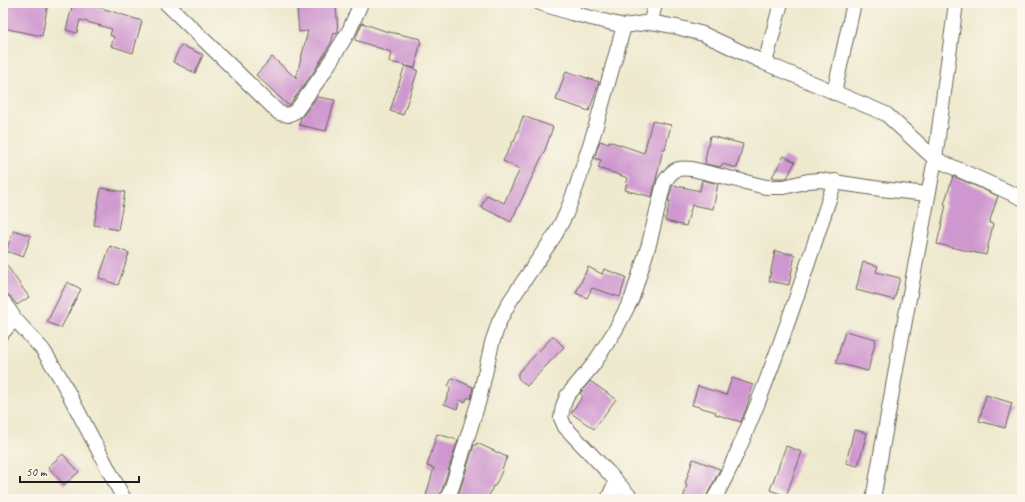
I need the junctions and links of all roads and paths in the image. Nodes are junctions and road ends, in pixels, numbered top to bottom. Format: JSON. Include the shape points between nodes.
{"nodes":[{"id":1,"x":361,"y":3,"type":"edge"},
{"id":2,"x":540,"y":3,"type":"edge"},
{"id":3,"x":655,"y":3,"type":"edge"},
{"id":4,"x":781,"y":3,"type":"edge"},
{"id":5,"x":854,"y":3,"type":"edge"},
{"id":6,"x":956,"y":3,"type":"edge"},
{"id":7,"x":173,"y":5,"type":"edge"},
{"id":8,"x":573,"y":8,"type":"edge"},
{"id":9,"x":651,"y":22,"type":"junction"},
{"id":10,"x":624,"y":26,"type":"junction"},
{"id":11,"x":765,"y":64,"type":"junction"},
{"id":12,"x":834,"y":92,"type":"junction"},
{"id":13,"x":934,"y":159,"type":"junction"},
{"id":14,"x":835,"y":181,"type":"junction"},
{"id":15,"x":928,"y":194,"type":"junction"},
{"id":16,"x":1022,"y":198,"type":"edge"},
{"id":17,"x":3,"y":301,"type":"edge"},
{"id":18,"x":15,"y":319,"type":"junction"},
{"id":19,"x":3,"y":332,"type":"edge"},
{"id":20,"x":616,"y":481,"type":"junction"},
{"id":21,"x":124,"y":499,"type":"edge"},
{"id":22,"x":447,"y":499,"type":"edge"},
{"id":23,"x":608,"y":499,"type":"edge"},
{"id":24,"x":632,"y":499,"type":"edge"},
{"id":25,"x":714,"y":499,"type":"edge"},
{"id":26,"x":873,"y":499,"type":"edge"}],
"edges":[{"from":1,"to":7,"type":"street","via":[[349,31],[322,75],[296,111],[288,115],[279,113]]},
{"from":2,"to":8,"type":"street"},
{"from":3,"to":9,"type":"street"},
{"from":4,"to":11,"type":"street"},
{"from":5,"to":12,"type":"street"},
{"from":6,"to":13,"type":"street"},
{"from":8,"to":10,"type":"street"},
{"from":9,"to":10,"type":"street"},
{"from":9,"to":11,"type":"street","via":[[703,34]]},
{"from":10,"to":22,"type":"street","via":[[566,214],[499,322],[479,400]]},
{"from":11,"to":12,"type":"street"},
{"from":12,"to":13,"type":"street","via":[[886,114]]},
{"from":13,"to":15,"type":"street"},
{"from":13,"to":16,"type":"street"},
{"from":14,"to":15,"type":"street"},
{"from":14,"to":20,"type":"street","via":[[808,180],[776,188],[692,169],[676,169],[669,175],[664,183],[632,298],[616,330],[593,365],[567,396],[563,406],[561,418],[565,427]]},
{"from":14,"to":25,"type":"street","via":[[773,364],[727,476]]},
{"from":15,"to":26,"type":"street"},
{"from":17,"to":18,"type":"street"},
{"from":18,"to":19,"type":"street"},
{"from":18,"to":21,"type":"street","via":[[43,350],[60,377]]},
{"from":20,"to":23,"type":"street"},
{"from":20,"to":24,"type":"street"}]}
